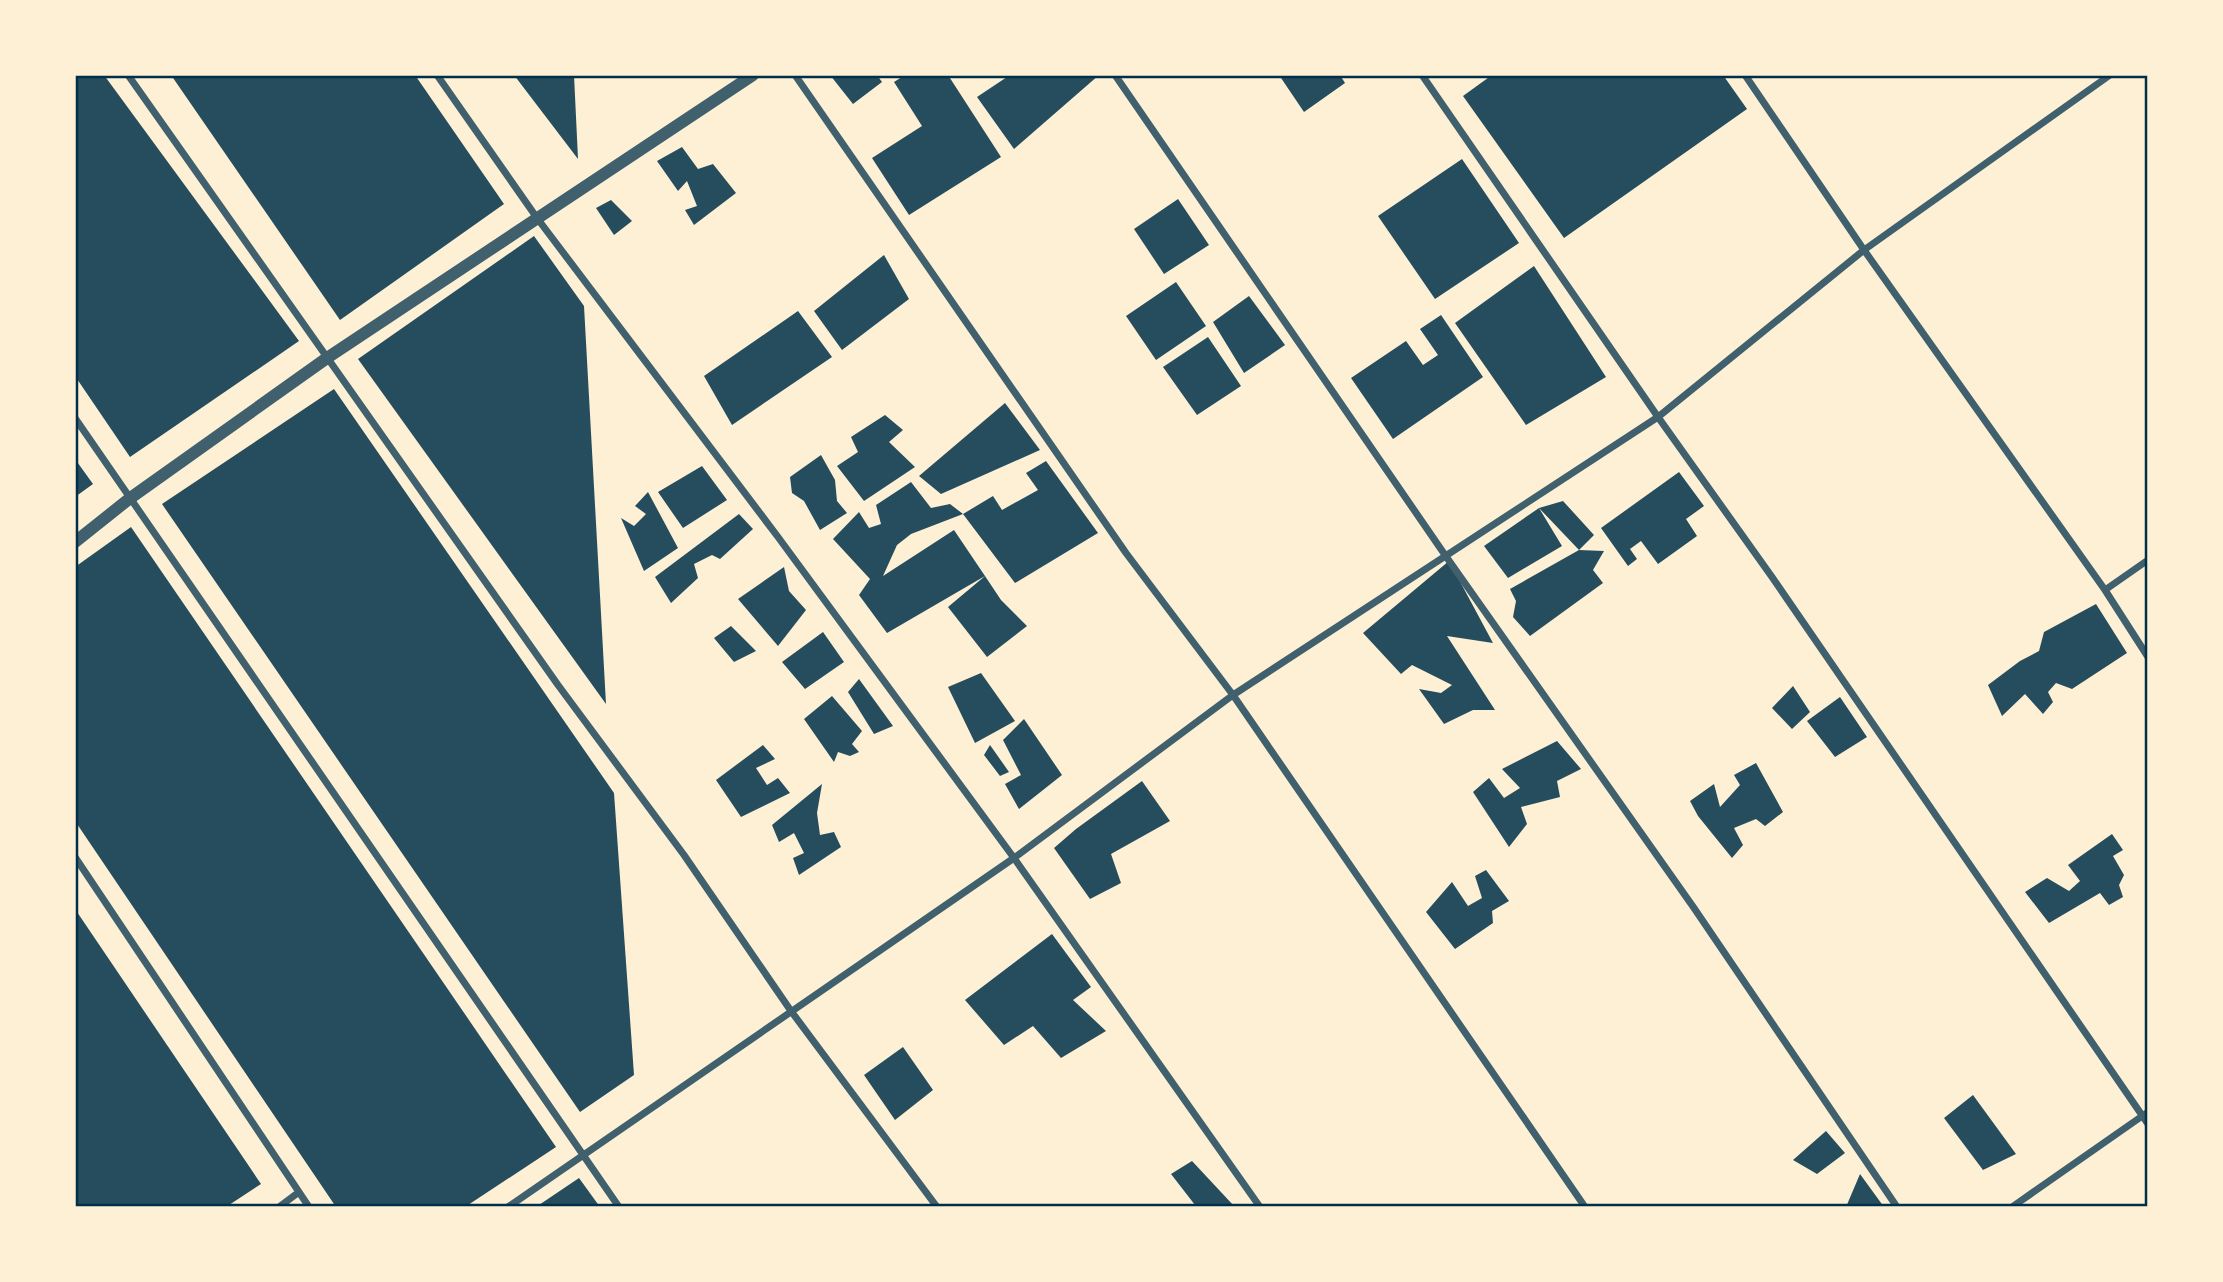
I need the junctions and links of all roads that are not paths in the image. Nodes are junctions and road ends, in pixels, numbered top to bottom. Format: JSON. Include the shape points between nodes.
{"nodes":[{"id":1,"x":128,"y":75,"type":"edge"},
{"id":2,"x":437,"y":75,"type":"edge"},
{"id":3,"x":753,"y":75,"type":"edge"},
{"id":4,"x":795,"y":75,"type":"edge"},
{"id":5,"x":1115,"y":75,"type":"edge"},
{"id":6,"x":1422,"y":75,"type":"edge"},
{"id":7,"x":1745,"y":75,"type":"edge"},
{"id":8,"x":2110,"y":75,"type":"edge"},
{"id":9,"x":537,"y":218,"type":"junction"},
{"id":10,"x":1864,"y":250,"type":"junction"},
{"id":11,"x":327,"y":358,"type":"junction"},
{"id":12,"x":1658,"y":417,"type":"junction"},
{"id":13,"x":75,"y":418,"type":"edge"},
{"id":14,"x":129,"y":499,"type":"junction"},
{"id":15,"x":75,"y":542,"type":"edge"},
{"id":16,"x":1445,"y":555,"type":"junction"},
{"id":17,"x":2148,"y":560,"type":"edge"},
{"id":18,"x":2105,"y":590,"type":"junction"},
{"id":19,"x":2148,"y":657,"type":"edge"},
{"id":20,"x":1233,"y":695,"type":"junction"},
{"id":21,"x":75,"y":857,"type":"edge"},
{"id":22,"x":1014,"y":858,"type":"junction"},
{"id":23,"x":791,"y":1011,"type":"junction"},
{"id":24,"x":2145,"y":1114,"type":"edge"},
{"id":25,"x":2148,"y":1124,"type":"edge"},
{"id":26,"x":582,"y":1155,"type":"junction"},
{"id":27,"x":299,"y":1192,"type":"junction"},
{"id":28,"x":279,"y":1207,"type":"edge"},
{"id":29,"x":309,"y":1207,"type":"edge"},
{"id":30,"x":508,"y":1207,"type":"edge"},
{"id":31,"x":619,"y":1207,"type":"edge"},
{"id":32,"x":937,"y":1207,"type":"edge"},
{"id":33,"x":1259,"y":1207,"type":"edge"},
{"id":34,"x":1585,"y":1207,"type":"edge"},
{"id":35,"x":1897,"y":1207,"type":"edge"},
{"id":36,"x":2012,"y":1207,"type":"edge"}],
"edges":[{"from":1,"to":11,"type":"street"},
{"from":2,"to":9,"type":"street"},
{"from":3,"to":9,"type":"street"},
{"from":4,"to":20,"type":"street","via":[[1118,541]]},
{"from":5,"to":16,"type":"street"},
{"from":6,"to":12,"type":"street"},
{"from":7,"to":10,"type":"street"},
{"from":8,"to":10,"type":"street"},
{"from":9,"to":11,"type":"street"},
{"from":9,"to":22,"type":"street"},
{"from":10,"to":12,"type":"street"},
{"from":10,"to":18,"type":"street"},
{"from":11,"to":14,"type":"street"},
{"from":11,"to":23,"type":"street"},
{"from":12,"to":16,"type":"street"},
{"from":12,"to":24,"type":"street"},
{"from":13,"to":14,"type":"street"},
{"from":14,"to":15,"type":"street"},
{"from":14,"to":26,"type":"street"},
{"from":16,"to":20,"type":"street"},
{"from":16,"to":35,"type":"street","via":[[1694,908]]},
{"from":17,"to":18,"type":"street"},
{"from":18,"to":19,"type":"street"},
{"from":20,"to":22,"type":"street"},
{"from":20,"to":34,"type":"street"},
{"from":21,"to":27,"type":"street"},
{"from":22,"to":23,"type":"street"},
{"from":22,"to":33,"type":"street"},
{"from":23,"to":26,"type":"street"},
{"from":23,"to":32,"type":"street"},
{"from":24,"to":25,"type":"street"},
{"from":24,"to":36,"type":"street"},
{"from":26,"to":30,"type":"street"},
{"from":26,"to":31,"type":"street"},
{"from":27,"to":28,"type":"street"},
{"from":27,"to":29,"type":"street"}]}
